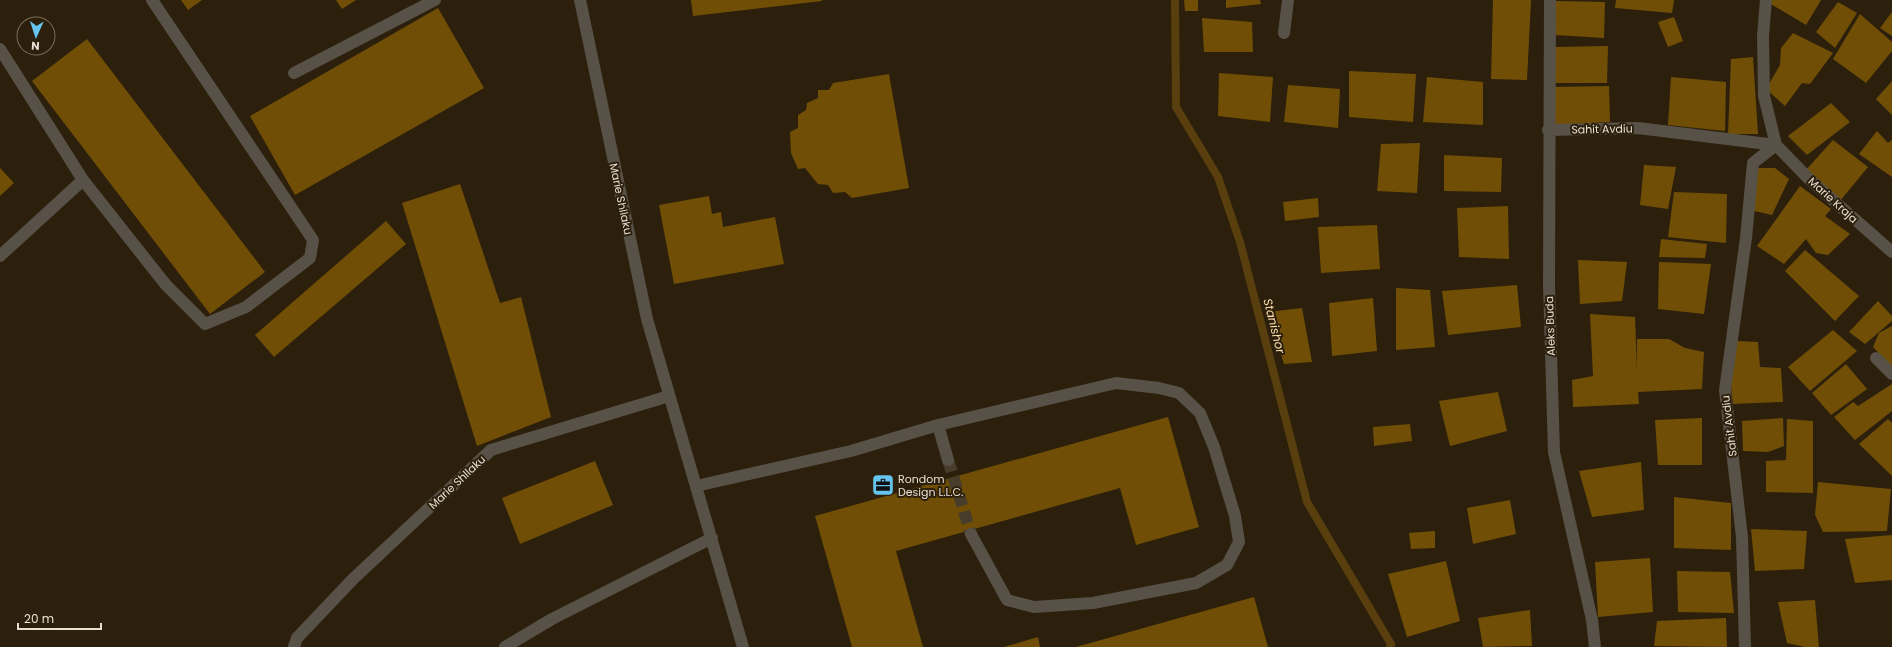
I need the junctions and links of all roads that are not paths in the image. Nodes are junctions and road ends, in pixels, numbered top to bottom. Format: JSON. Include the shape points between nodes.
{"nodes":[{"id":1,"x":152,"y":0,"type":"edge"},
{"id":2,"x":435,"y":0,"type":"edge"},
{"id":3,"x":580,"y":0,"type":"edge"},
{"id":4,"x":1288,"y":0,"type":"edge"},
{"id":5,"x":1550,"y":0,"type":"edge"},
{"id":6,"x":1766,"y":0,"type":"edge"},
{"id":7,"x":1284,"y":33,"type":"dead end"},
{"id":8,"x":0,"y":49,"type":"edge"},
{"id":9,"x":294,"y":73,"type":"dead end"},
{"id":10,"x":1548,"y":130,"type":"junction"},
{"id":11,"x":1776,"y":145,"type":"junction"},
{"id":12,"x":83,"y":180,"type":"junction"},
{"id":13,"x":1892,"y":252,"type":"edge"},
{"id":14,"x":0,"y":256,"type":"edge"},
{"id":15,"x":1876,"y":358,"type":"dead end"},
{"id":16,"x":1892,"y":374,"type":"edge"},
{"id":17,"x":669,"y":396,"type":"junction"},
{"id":18,"x":938,"y":424,"type":"junction"},
{"id":19,"x":948,"y":460,"type":"tunnel mouth"},
{"id":20,"x":696,"y":486,"type":"junction"},
{"id":21,"x":971,"y":534,"type":"tunnel mouth"},
{"id":22,"x":712,"y":538,"type":"junction"},
{"id":23,"x":294,"y":647,"type":"edge"},
{"id":24,"x":505,"y":647,"type":"edge"},
{"id":25,"x":743,"y":647,"type":"edge"},
{"id":26,"x":1595,"y":647,"type":"edge"},
{"id":27,"x":1745,"y":647,"type":"edge"}],
"edges":[{"from":1,"to":12,"type":"street","via":[[313,240],[310,258],[246,307],[205,324],[166,285]]},
{"from":2,"to":9,"type":"street"},
{"from":3,"to":17,"type":"street","name":"Marie Shllaku","via":[[647,319]]},
{"from":4,"to":7,"type":"street"},
{"from":5,"to":10,"type":"street","name":"Aleks Buda"},
{"from":6,"to":11,"type":"street","via":[[1763,36],[1764,96]]},
{"from":8,"to":12,"type":"street"},
{"from":10,"to":11,"type":"street","name":"Sahit Avdiu","via":[[1638,128]]},
{"from":10,"to":26,"type":"street","name":"Aleks Buda","via":[[1554,452],[1592,620]]},
{"from":11,"to":13,"type":"street","name":"Marie Kraja","via":[[1808,178]]},
{"from":11,"to":27,"type":"street","name":"Sahit Avdiu","via":[[1752,163],[1746,238],[1725,390],[1742,537]]},
{"from":12,"to":14,"type":"street"},
{"from":15,"to":16,"type":"street"},
{"from":17,"to":20,"type":"street","name":"Marie Shllaku"},
{"from":17,"to":23,"type":"street","name":"Marie Shllaku","via":[[491,450],[353,579],[297,638]]},
{"from":18,"to":19,"type":"street"},
{"from":18,"to":20,"type":"street","via":[[851,451]]},
{"from":18,"to":21,"type":"street","via":[[1116,383],[1179,393],[1200,413],[1227,487],[1239,542],[1227,566],[1196,583],[1093,603],[1034,607],[1007,600]]},
{"from":20,"to":22,"type":"street","name":"Marie Shllaku"},
{"from":22,"to":24,"type":"street","via":[[552,619]]},
{"from":22,"to":25,"type":"street","name":"Marie Shllaku"}]}
